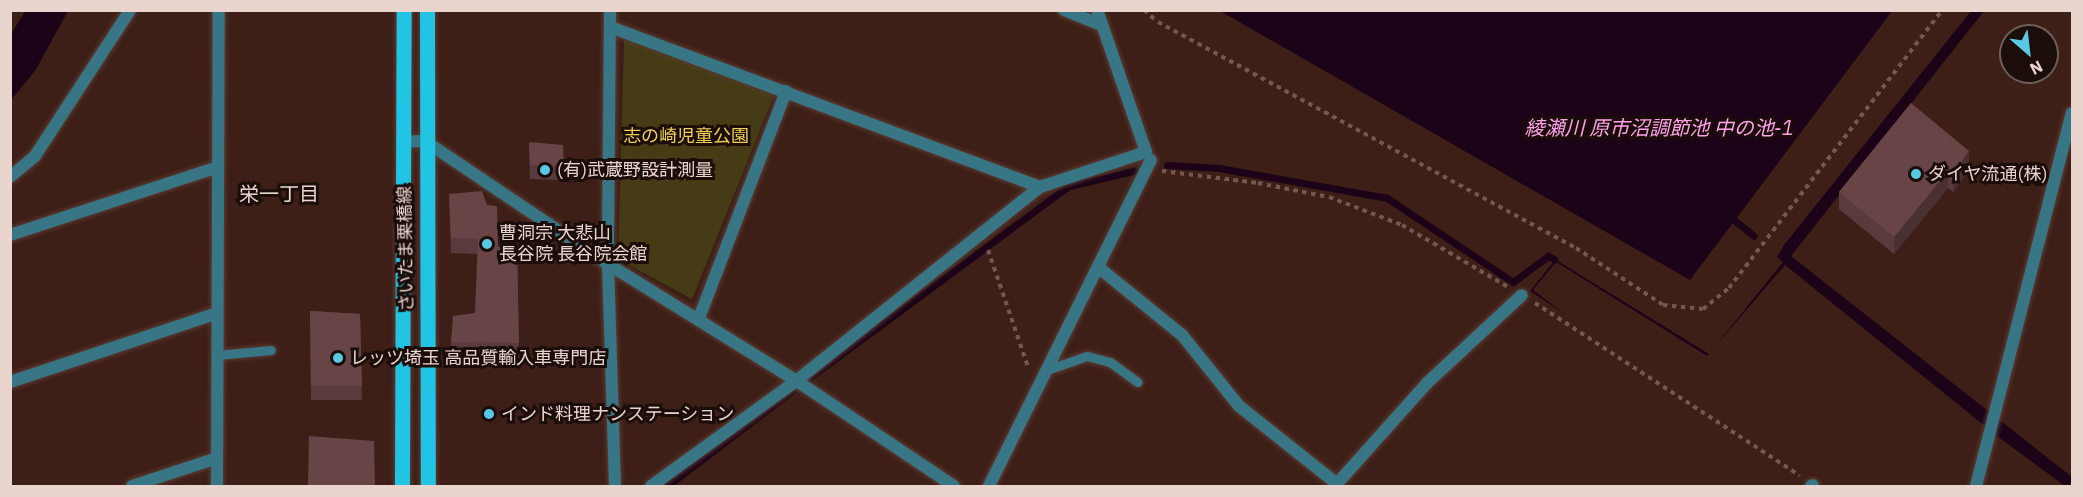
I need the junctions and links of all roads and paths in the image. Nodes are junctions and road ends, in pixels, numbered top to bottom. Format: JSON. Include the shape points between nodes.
{"nodes":[{"id":1,"x":130,"y":10,"type":"edge"},
{"id":2,"x":219,"y":10,"type":"edge"},
{"id":3,"x":404,"y":10,"type":"edge"},
{"id":4,"x":427,"y":10,"type":"edge"},
{"id":5,"x":610,"y":10,"type":"edge"},
{"id":6,"x":1064,"y":10,"type":"edge"},
{"id":7,"x":1096,"y":10,"type":"edge"},
{"id":8,"x":1144,"y":10,"type":"edge"},
{"id":9,"x":1942,"y":10,"type":"edge"},
{"id":10,"x":1101,"y":25,"type":"junction"},
{"id":11,"x":610,"y":27,"type":"junction"},
{"id":12,"x":786,"y":91,"type":"junction"},
{"id":13,"x":2073,"y":113,"type":"edge"},
{"id":14,"x":425,"y":141,"type":"junction"},
{"id":15,"x":403,"y":142,"type":"junction"},
{"id":16,"x":1151,"y":159,"type":"joint"},
{"id":17,"x":218,"y":167,"type":"junction"},
{"id":18,"x":10,"y":177,"type":"edge"},
{"id":19,"x":1040,"y":187,"type":"junction"},
{"id":20,"x":10,"y":235,"type":"edge"},
{"id":21,"x":989,"y":253,"type":"dead end"},
{"id":22,"x":608,"y":264,"type":"junction"},
{"id":23,"x":1098,"y":267,"type":"junction"},
{"id":24,"x":1522,"y":295,"type":"junction"},
{"id":25,"x":218,"y":313,"type":"junction"},
{"id":26,"x":699,"y":318,"type":"junction"},
{"id":27,"x":270,"y":350,"type":"dead end"},
{"id":28,"x":217,"y":355,"type":"junction"},
{"id":29,"x":1047,"y":370,"type":"junction"},
{"id":30,"x":797,"y":381,"type":"junction"},
{"id":31,"x":10,"y":382,"type":"edge"},
{"id":32,"x":1138,"y":382,"type":"dead end"},
{"id":33,"x":1036,"y":391,"type":"junction"},
{"id":34,"x":217,"y":458,"type":"junction"},
{"id":35,"x":659,"y":483,"type":"edge"},
{"id":36,"x":132,"y":486,"type":"edge"},
{"id":37,"x":217,"y":486,"type":"edge"},
{"id":38,"x":402,"y":486,"type":"edge"},
{"id":39,"x":428,"y":486,"type":"edge"},
{"id":40,"x":615,"y":486,"type":"edge"},
{"id":41,"x":954,"y":486,"type":"edge"},
{"id":42,"x":989,"y":486,"type":"edge"},
{"id":43,"x":1337,"y":486,"type":"edge"},
{"id":44,"x":1812,"y":486,"type":"edge"},
{"id":45,"x":1976,"y":486,"type":"edge"}],
"edges":[{"from":1,"to":18,"type":"street","via":[[35,156]]},
{"from":2,"to":17,"type":"street"},
{"from":3,"to":15,"type":"main road","name":"さいたま栗橋線"},
{"from":4,"to":14,"type":"main road","name":"さいたま栗橋線"},
{"from":5,"to":11,"type":"street"},
{"from":6,"to":10,"type":"street"},
{"from":7,"to":10,"type":"street"},
{"from":8,"to":9,"type":"path","via":[[1158,22],[1576,248],[1663,305],[1703,309],[1729,288]]},
{"from":10,"to":19,"type":"street","via":[[1146,152]]},
{"from":11,"to":12,"type":"street"},
{"from":11,"to":22,"type":"street"},
{"from":12,"to":19,"type":"street"},
{"from":12,"to":26,"type":"street"},
{"from":13,"to":45,"type":"street"},
{"from":14,"to":15,"type":"street"},
{"from":14,"to":22,"type":"street"},
{"from":14,"to":39,"type":"main road","name":"さいたま栗橋線"},
{"from":15,"to":38,"type":"main road","name":"さいたま栗橋線"},
{"from":16,"to":23,"type":"street"},
{"from":16,"to":24,"type":"path","via":[[1164,172],[1258,183],[1329,197],[1402,225]]},
{"from":17,"to":20,"type":"street"},
{"from":17,"to":25,"type":"street"},
{"from":19,"to":30,"type":"street"},
{"from":21,"to":33,"type":"path"},
{"from":22,"to":26,"type":"street"},
{"from":22,"to":40,"type":"street"},
{"from":23,"to":29,"type":"street"},
{"from":23,"to":43,"type":"street","via":[[1182,335],[1239,406]]},
{"from":24,"to":43,"type":"street","via":[[1427,383]]},
{"from":24,"to":44,"type":"path"},
{"from":25,"to":28,"type":"street"},
{"from":25,"to":31,"type":"street"},
{"from":26,"to":30,"type":"street"},
{"from":27,"to":28,"type":"lane"},
{"from":28,"to":34,"type":"street"},
{"from":29,"to":32,"type":"lane","via":[[1087,356],[1110,362]]},
{"from":29,"to":33,"type":"street"},
{"from":30,"to":35,"type":"street"},
{"from":30,"to":41,"type":"street"},
{"from":33,"to":42,"type":"street"},
{"from":34,"to":36,"type":"street"},
{"from":34,"to":37,"type":"street"}]}
